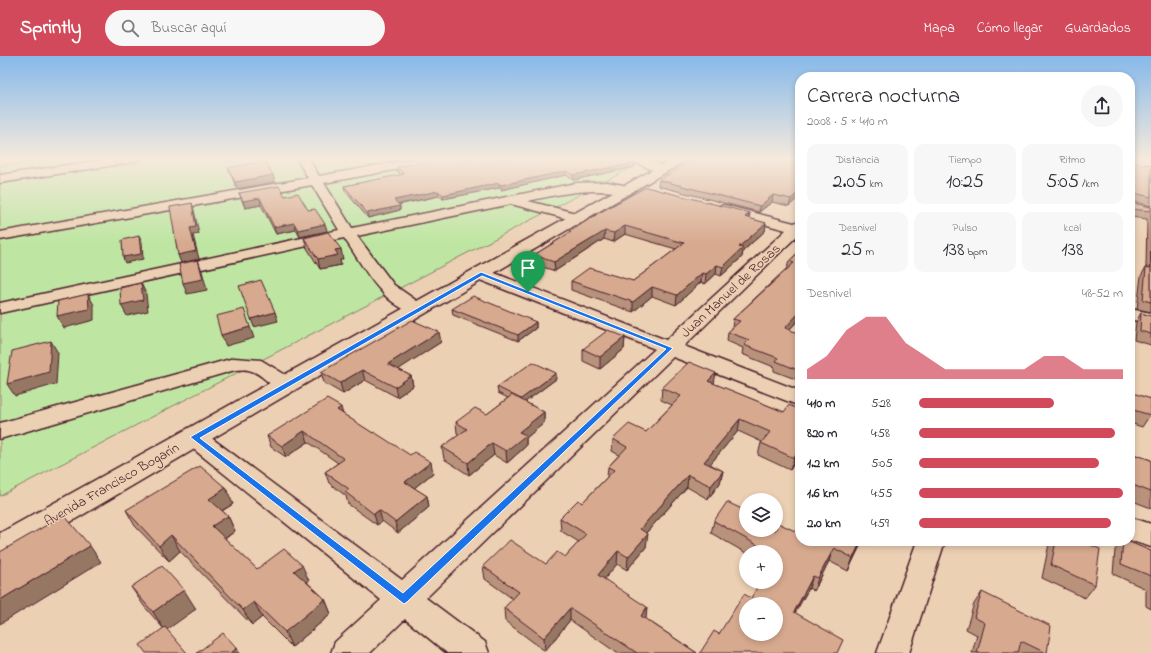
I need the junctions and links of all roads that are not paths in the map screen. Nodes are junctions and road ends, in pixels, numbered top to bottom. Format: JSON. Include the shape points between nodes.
{"nodes":[{"id":1,"x":278,"y":187,"type":"edge"},
{"id":2,"x":321,"y":187,"type":"edge"},
{"id":3,"x":577,"y":187,"type":"edge"},
{"id":4,"x":616,"y":187,"type":"edge"},
{"id":5,"x":641,"y":187,"type":"edge"},
{"id":6,"x":638,"y":189,"type":"junction"},
{"id":7,"x":510,"y":200,"type":"junction"},
{"id":8,"x":712,"y":206,"type":"edge"},
{"id":9,"x":579,"y":218,"type":"junction"},
{"id":10,"x":795,"y":226,"type":"edge"},
{"id":11,"x":795,"y":231,"type":"edge"},
{"id":12,"x":348,"y":233,"type":"junction"},
{"id":13,"x":0,"y":236,"type":"edge"},
{"id":14,"x":481,"y":274,"type":"junction"},
{"id":15,"x":0,"y":308,"type":"edge"},
{"id":16,"x":418,"y":310,"type":"junction"},
{"id":17,"x":1135,"y":315,"type":"edge"},
{"id":18,"x":1151,"y":319,"type":"edge"},
{"id":19,"x":670,"y":348,"type":"junction"},
{"id":20,"x":286,"y":385,"type":"junction"},
{"id":21,"x":795,"y":397,"type":"edge"},
{"id":22,"x":0,"y":432,"type":"edge"},
{"id":23,"x":194,"y":437,"type":"junction"},
{"id":24,"x":1135,"y":530,"type":"edge"},
{"id":25,"x":1151,"y":536,"type":"edge"},
{"id":26,"x":929,"y":546,"type":"edge"},
{"id":27,"x":0,"y":548,"type":"edge"},
{"id":28,"x":404,"y":599,"type":"junction"},
{"id":29,"x":347,"y":653,"type":"edge"},
{"id":30,"x":473,"y":653,"type":"edge"},
{"id":31,"x":893,"y":653,"type":"edge"}],
"edges":[{"from":1,"to":13,"type":"street"},
{"from":2,"to":12,"type":"street"},
{"from":3,"to":7,"type":"street"},
{"from":4,"to":6,"type":"street"},
{"from":5,"to":6,"type":"street","name":"Avenida Francisco Bogarín"},
{"from":6,"to":9,"type":"street","name":"Avenida Francisco Bogarín"},
{"from":7,"to":9,"type":"street"},
{"from":7,"to":12,"type":"street"},
{"from":8,"to":10,"type":"street"},
{"from":9,"to":14,"type":"street","name":"Avenida Francisco Bogarín"},
{"from":11,"to":19,"type":"street","name":"Juan Manuel de Rosas"},
{"from":12,"to":15,"type":"street"},
{"from":12,"to":16,"type":"street","via":[[388,289]]},
{"from":14,"to":16,"type":"street","name":"Avenida Francisco Bogarín"},
{"from":14,"to":19,"type":"street"},
{"from":16,"to":20,"type":"street","name":"Avenida Francisco Bogarín"},
{"from":17,"to":18,"type":"street"},
{"from":19,"to":21,"type":"street"},
{"from":19,"to":28,"type":"street","name":"Juan Manuel de Rosas"},
{"from":20,"to":22,"type":"street","via":[[254,364],[234,364]]},
{"from":20,"to":23,"type":"street","name":"Avenida Francisco Bogarín"},
{"from":23,"to":27,"type":"street","name":"Avenida Francisco Bogarín"},
{"from":23,"to":28,"type":"street"},
{"from":24,"to":25,"type":"street"},
{"from":26,"to":31,"type":"street"},
{"from":28,"to":29,"type":"street","name":"Juan Manuel de Rosas"},
{"from":28,"to":30,"type":"street"}]}
